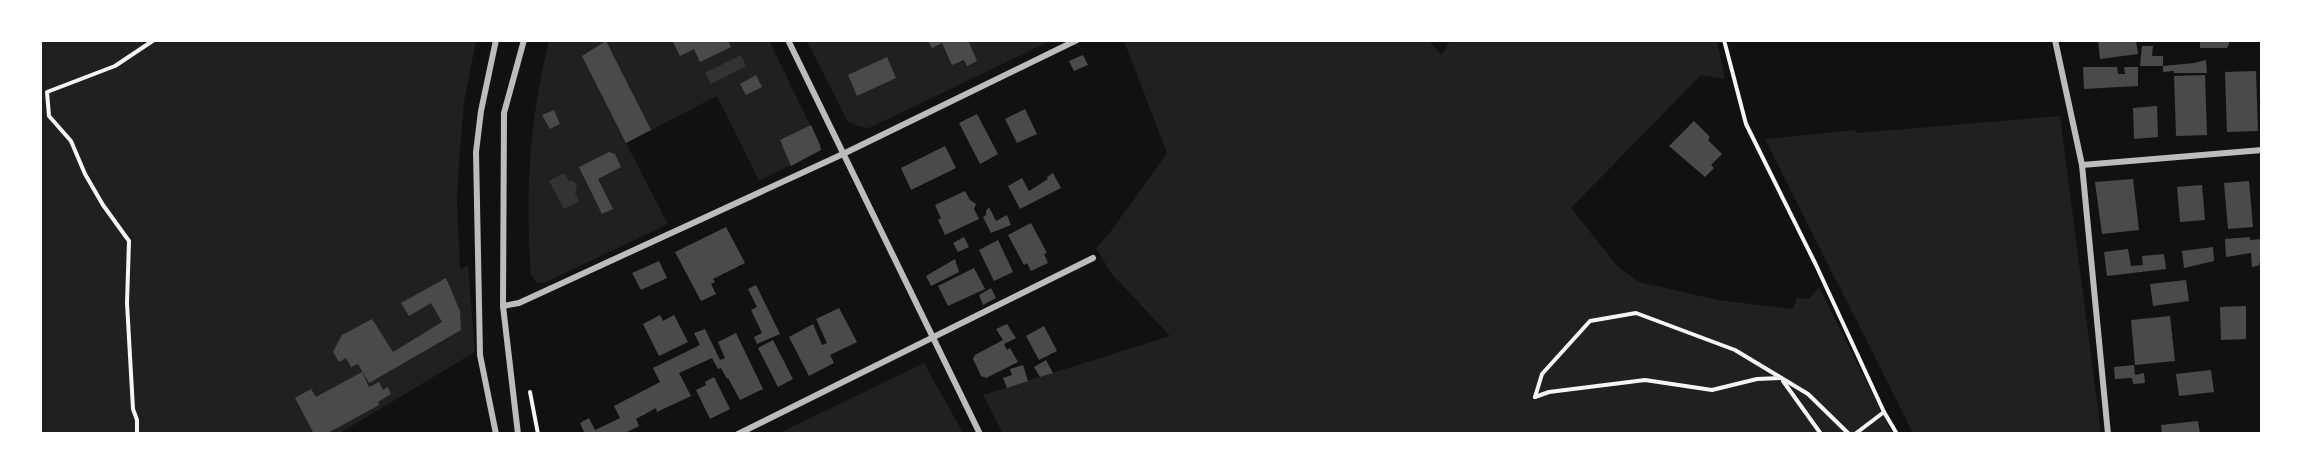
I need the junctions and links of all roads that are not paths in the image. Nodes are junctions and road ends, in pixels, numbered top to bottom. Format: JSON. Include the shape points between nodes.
{"nodes":[{"id":1,"x":496,"y":40,"type":"edge"},
{"id":2,"x":524,"y":40,"type":"edge"},
{"id":3,"x":788,"y":40,"type":"edge"},
{"id":4,"x":1077,"y":40,"type":"edge"},
{"id":5,"x":2055,"y":40,"type":"edge"},
{"id":6,"x":2262,"y":150,"type":"edge"},
{"id":7,"x":843,"y":154,"type":"junction"},
{"id":8,"x":2082,"y":165,"type":"junction"},
{"id":9,"x":1094,"y":258,"type":"dead end"},
{"id":10,"x":503,"y":306,"type":"junction"},
{"id":11,"x":933,"y":337,"type":"junction"},
{"id":12,"x":496,"y":434,"type":"edge"},
{"id":13,"x":518,"y":434,"type":"edge"},
{"id":14,"x":738,"y":434,"type":"edge"},
{"id":15,"x":980,"y":434,"type":"edge"},
{"id":16,"x":2108,"y":434,"type":"edge"}],
"edges":[{"from":1,"to":12,"type":"street","via":[[476,152],[480,355]]},
{"from":2,"to":10,"type":"street","via":[[504,113]]},
{"from":3,"to":7,"type":"street"},
{"from":4,"to":7,"type":"street"},
{"from":5,"to":8,"type":"street"},
{"from":6,"to":8,"type":"street"},
{"from":7,"to":10,"type":"street","via":[[519,303]]},
{"from":7,"to":11,"type":"street"},
{"from":8,"to":16,"type":"street"},
{"from":9,"to":11,"type":"street"},
{"from":10,"to":13,"type":"street"},
{"from":11,"to":14,"type":"street"},
{"from":11,"to":15,"type":"street"}]}
